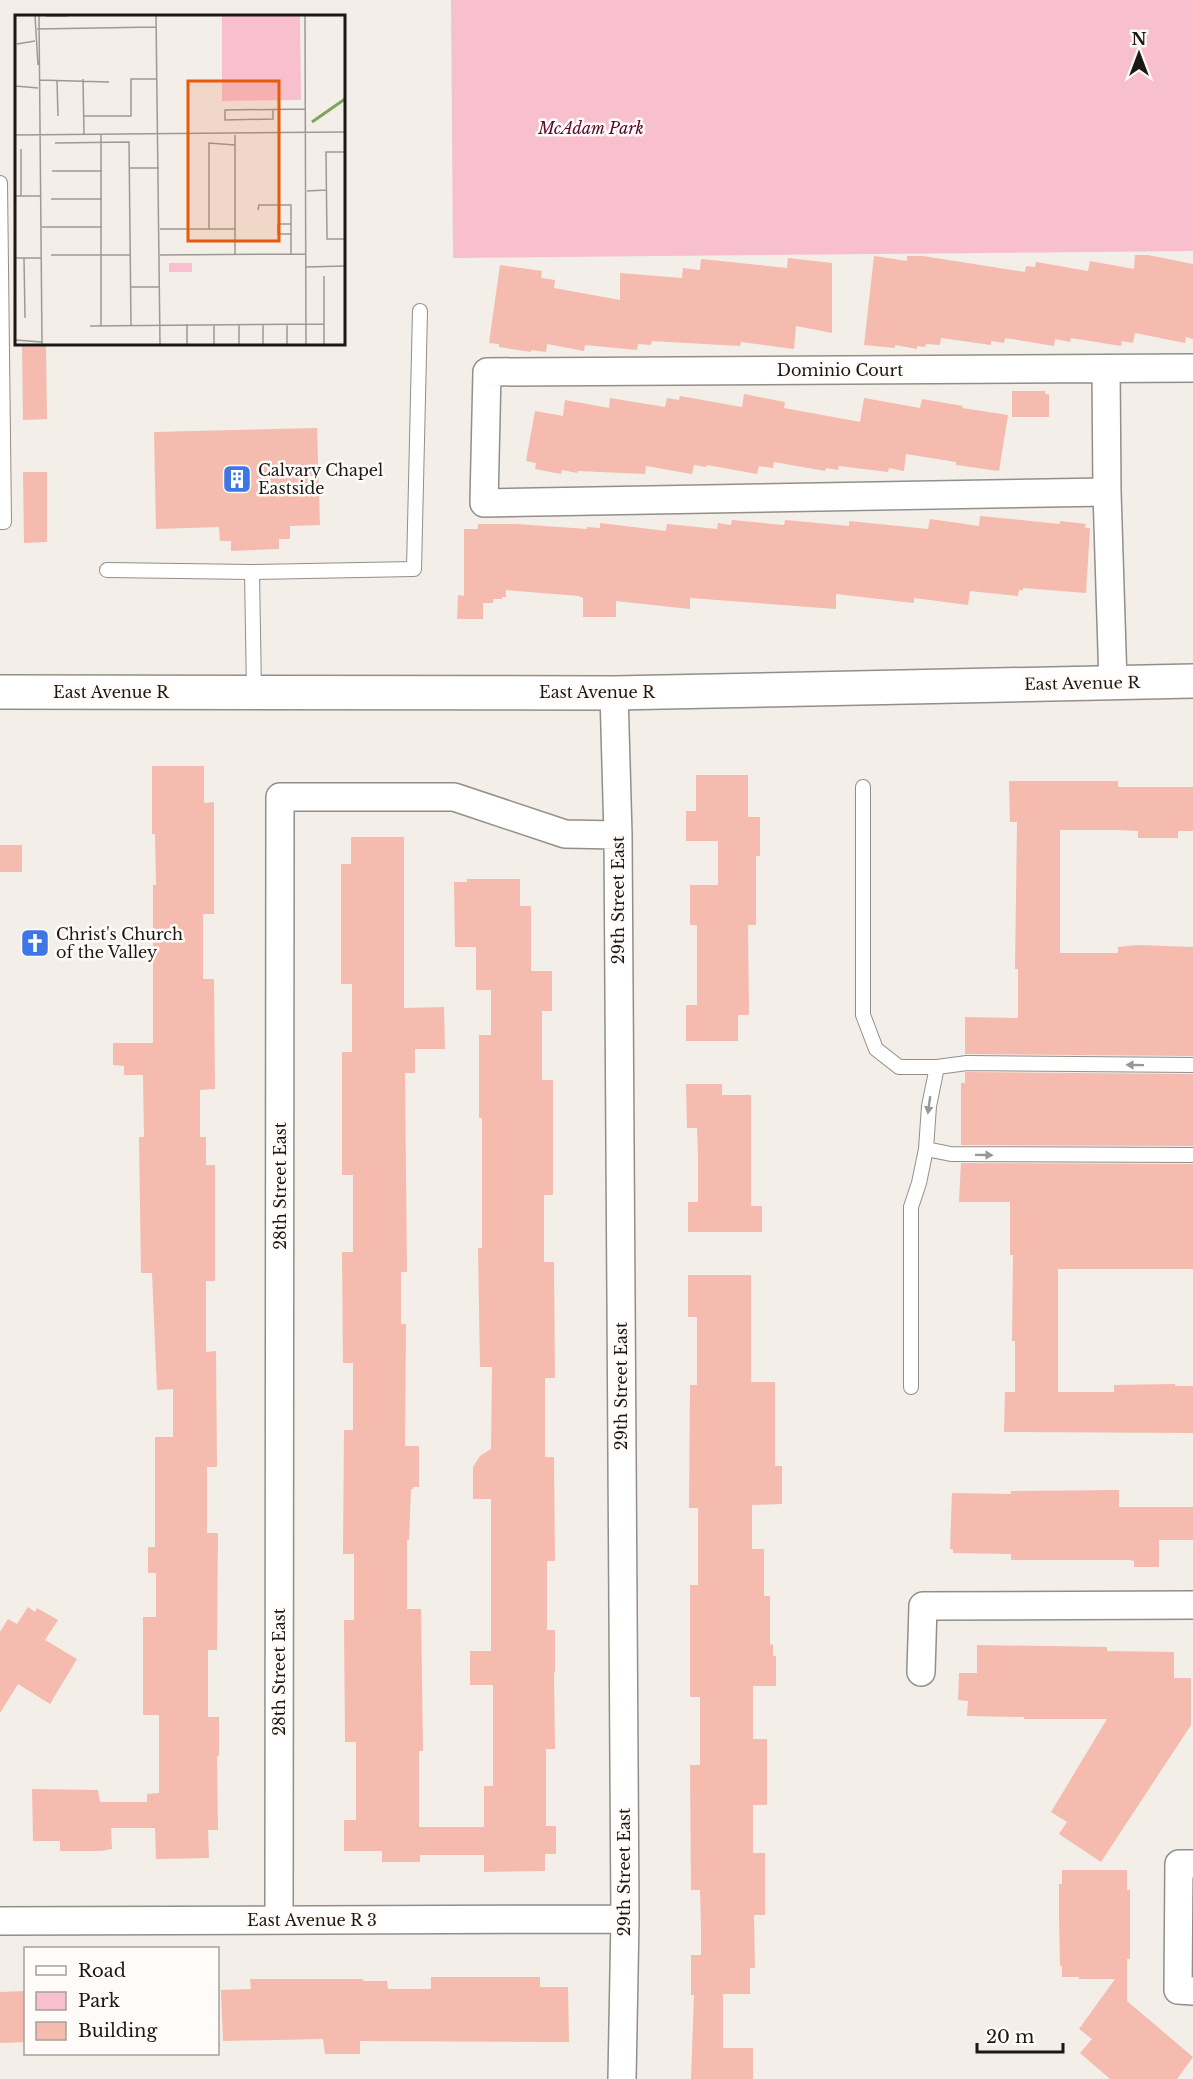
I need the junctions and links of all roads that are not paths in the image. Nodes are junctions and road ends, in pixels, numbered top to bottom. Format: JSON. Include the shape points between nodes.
{"nodes":[{"id":1,"x":0,"y":183,"type":"edge"},
{"id":2,"x":420,"y":311,"type":"dead end"},
{"id":3,"x":1193,"y":368,"type":"edge"},
{"id":4,"x":1106,"y":369,"type":"junction"},
{"id":5,"x":1107,"y":492,"type":"junction"},
{"id":6,"x":0,"y":522,"type":"edge"},
{"id":7,"x":107,"y":570,"type":"dead end"},
{"id":8,"x":252,"y":572,"type":"junction"},
{"id":9,"x":1193,"y":681,"type":"edge"},
{"id":10,"x":1113,"y":683,"type":"junction"},
{"id":11,"x":0,"y":692,"type":"edge"},
{"id":12,"x":254,"y":692,"type":"junction"},
{"id":13,"x":614,"y":693,"type":"junction"},
{"id":14,"x":863,"y":787,"type":"dead end"},
{"id":15,"x":618,"y":835,"type":"junction"},
{"id":16,"x":1193,"y":1065,"type":"edge"},
{"id":17,"x":937,"y":1067,"type":"junction"},
{"id":18,"x":926,"y":1149,"type":"junction"},
{"id":19,"x":1193,"y":1155,"type":"edge"},
{"id":20,"x":911,"y":1387,"type":"dead end"},
{"id":21,"x":1193,"y":1605,"type":"edge"},
{"id":22,"x":921,"y":1672,"type":"dead end"},
{"id":23,"x":1193,"y":1864,"type":"edge"},
{"id":24,"x":625,"y":1919,"type":"junction"},
{"id":25,"x":279,"y":1920,"type":"junction"},
{"id":26,"x":0,"y":1921,"type":"edge"},
{"id":27,"x":1193,"y":1991,"type":"edge"},
{"id":28,"x":622,"y":2079,"type":"edge"}],
"edges":[{"from":1,"to":6,"type":"lane","via":[[4,522]]},
{"from":2,"to":8,"type":"lane","via":[[414,569]]},
{"from":3,"to":4,"type":"street","name":"Dominio Court"},
{"from":4,"to":5,"type":"street"},
{"from":4,"to":5,"type":"street","name":"Dominio Court","via":[[487,372],[484,503]]},
{"from":5,"to":10,"type":"street"},
{"from":7,"to":8,"type":"lane"},
{"from":8,"to":12,"type":"lane"},
{"from":9,"to":10,"type":"main road","name":"East Avenue R"},
{"from":10,"to":13,"type":"main road","name":"East Avenue R"},
{"from":11,"to":12,"type":"main road","name":"East Avenue R"},
{"from":12,"to":13,"type":"main road","name":"East Avenue R"},
{"from":13,"to":15,"type":"street","name":"29th Street East"},
{"from":14,"to":17,"type":"lane","via":[[863,1015],[876,1049],[899,1067]]},
{"from":15,"to":24,"type":"street","name":"29th Street East"},
{"from":15,"to":25,"type":"street","name":"28th Street East","via":[[565,834],[454,797],[280,797]]},
{"from":16,"to":17,"type":"lane","one_way":true,"via":[[966,1063]]},
{"from":17,"to":18,"type":"lane","one_way":true},
{"from":18,"to":19,"type":"lane","one_way":true,"via":[[951,1154]]},
{"from":18,"to":20,"type":"lane","via":[[911,1208]]},
{"from":21,"to":22,"type":"street","via":[[923,1606]]},
{"from":23,"to":27,"type":"street","via":[[1179,1864],[1178,1990]]},
{"from":24,"to":25,"type":"street","name":"East Avenue R 3"},
{"from":24,"to":28,"type":"street","name":"29th Street East"},
{"from":25,"to":26,"type":"street","name":"East Avenue R 3"}]}
